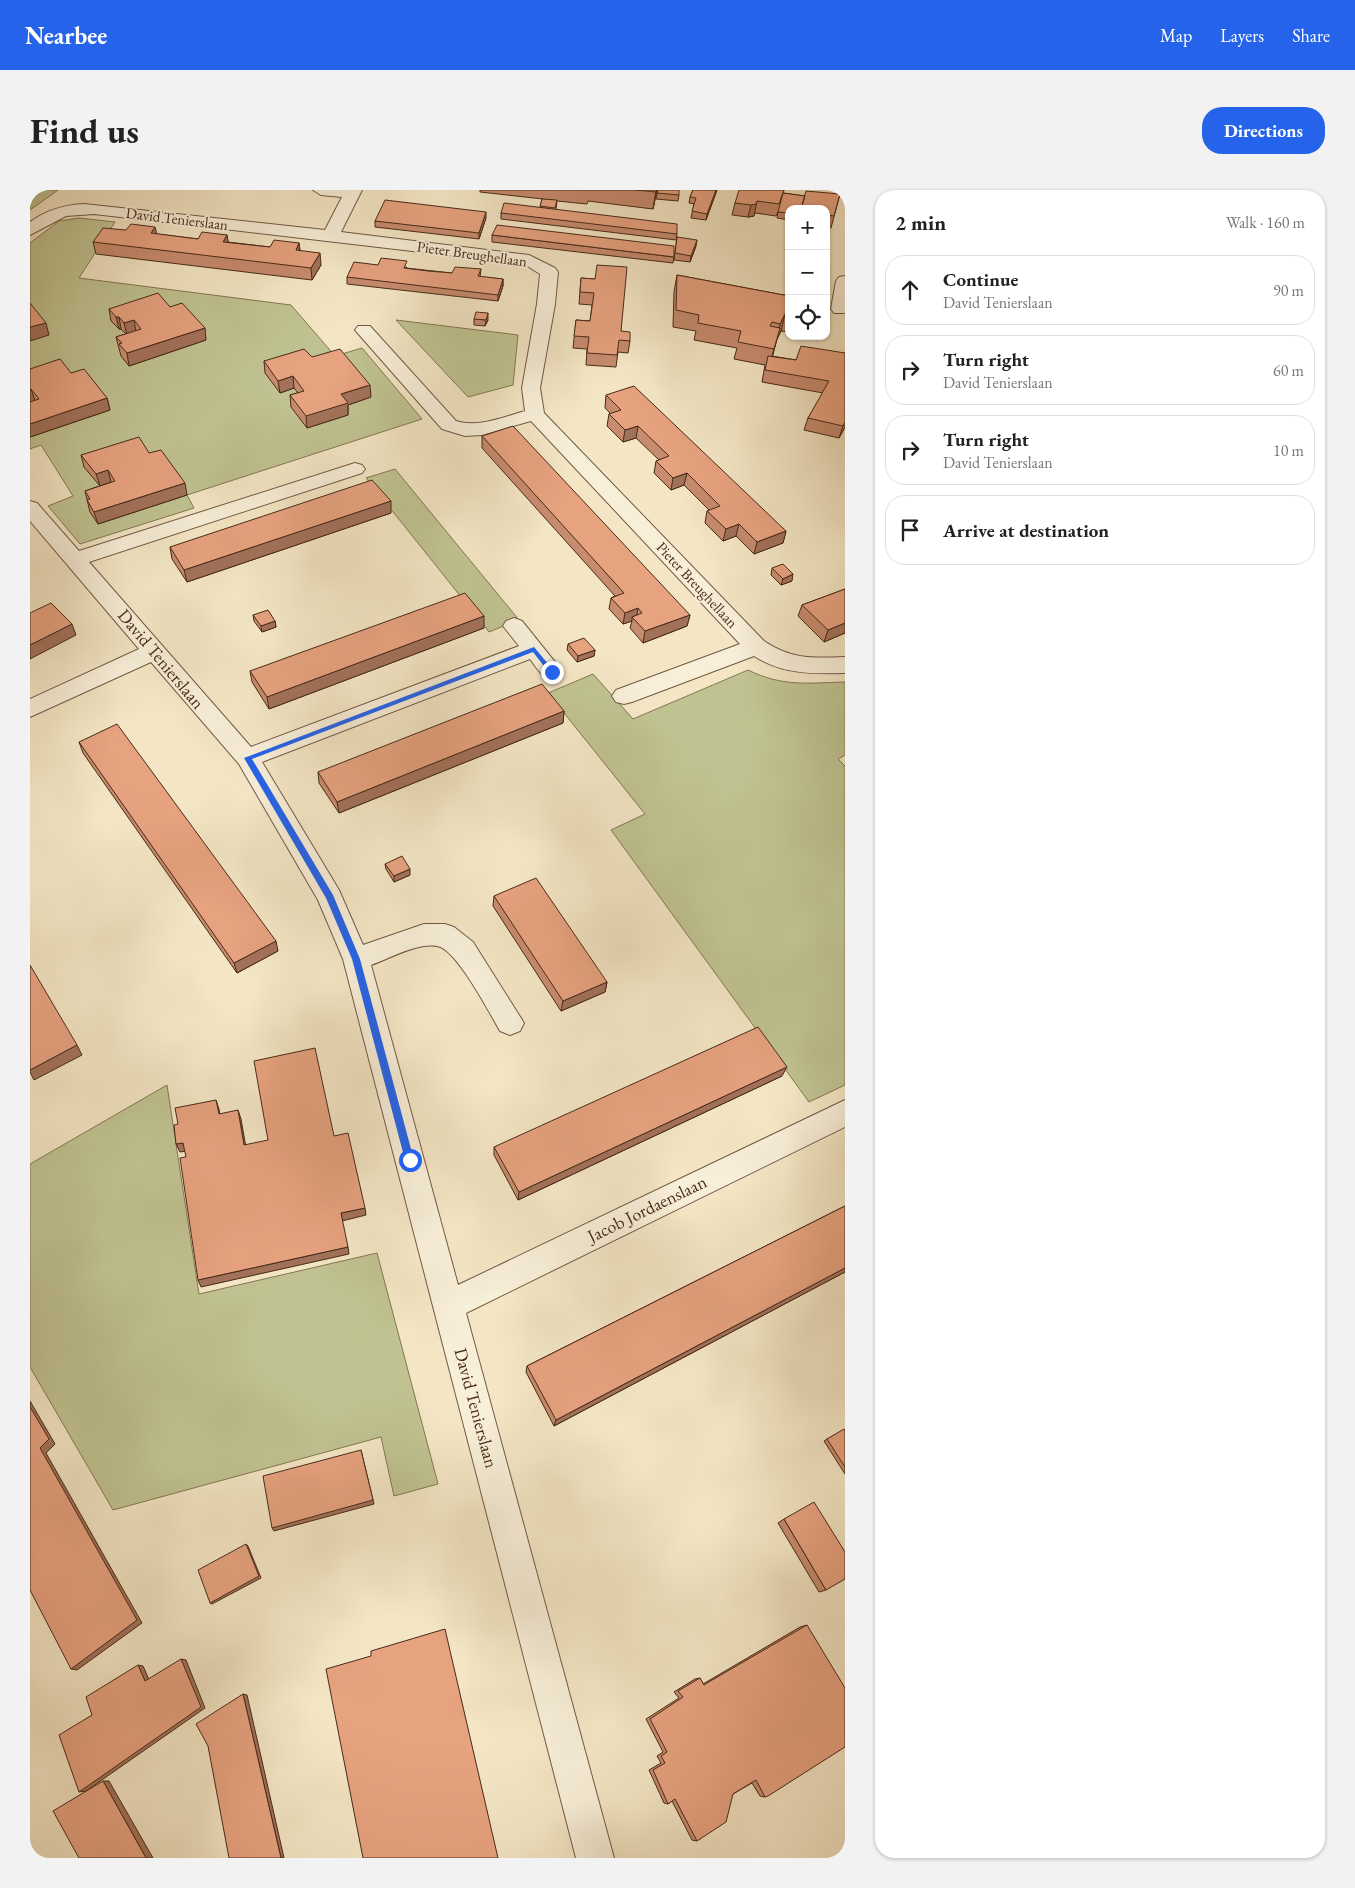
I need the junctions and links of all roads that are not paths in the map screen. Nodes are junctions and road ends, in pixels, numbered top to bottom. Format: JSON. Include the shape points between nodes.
{"nodes":[{"id":1,"x":321,"y":190,"type":"edge"},
{"id":2,"x":353,"y":191,"type":"edge"},
{"id":3,"x":30,"y":230,"type":"edge"},
{"id":4,"x":330,"y":237,"type":"junction"},
{"id":5,"x":845,"y":280,"type":"edge"},
{"id":6,"x":840,"y":309,"type":"dead end"},
{"id":7,"x":364,"y":330,"type":"dead end"},
{"id":8,"x":534,"y":414,"type":"junction"},
{"id":9,"x":355,"y":469,"type":"dead end"},
{"id":10,"x":31,"y":510,"type":"edge"},
{"id":11,"x":76,"y":559,"type":"junction"},
{"id":12,"x":514,"y":626,"type":"dead end"},
{"id":13,"x":756,"y":648,"type":"junction"},
{"id":14,"x":534,"y":649,"type":"junction"},
{"id":15,"x":154,"y":651,"type":"junction"},
{"id":16,"x":845,"y":664,"type":"edge"},
{"id":17,"x":552,"y":672,"type":"dead end"},
{"id":18,"x":624,"y":696,"type":"dead end"},
{"id":19,"x":30,"y":709,"type":"edge"},
{"id":20,"x":247,"y":758,"type":"junction"},
{"id":21,"x":356,"y":959,"type":"junction"},
{"id":22,"x":510,"y":1023,"type":"dead end"},
{"id":23,"x":845,"y":1113,"type":"edge"},
{"id":24,"x":449,"y":1305,"type":"junction"},
{"id":25,"x":595,"y":1858,"type":"edge"}],
"edges":[{"from":1,"to":2,"type":"street"},
{"from":2,"to":4,"type":"street"},
{"from":3,"to":4,"type":"street","name":"David Tenierslaan","via":[[49,216],[74,208]]},
{"from":4,"to":8,"type":"street","name":"Pieter Breughellaan","via":[[506,256],[529,260],[549,272],[531,388]]},
{"from":5,"to":6,"type":"street"},
{"from":7,"to":8,"type":"street","via":[[450,425],[465,430],[482,429]]},
{"from":8,"to":13,"type":"street","name":"Pieter Breughellaan"},
{"from":9,"to":11,"type":"street"},
{"from":10,"to":11,"type":"street","name":"David Tenierslaan"},
{"from":11,"to":15,"type":"street","name":"David Tenierslaan"},
{"from":12,"to":14,"type":"street"},
{"from":13,"to":16,"type":"street","name":"Pieter Breughellaan","via":[[774,660],[794,666]]},
{"from":13,"to":18,"type":"street","name":"Pieter Breughellaan"},
{"from":14,"to":17,"type":"street"},
{"from":14,"to":20,"type":"street"},
{"from":15,"to":19,"type":"street"},
{"from":15,"to":20,"type":"street","name":"David Tenierslaan"},
{"from":20,"to":21,"type":"street","name":"David Tenierslaan","via":[[330,897]]},
{"from":21,"to":22,"type":"street","via":[[424,935],[445,935],[464,950]]},
{"from":21,"to":24,"type":"street","name":"David Tenierslaan"},
{"from":23,"to":24,"type":"street","name":"Jacob Jordaenslaan"},
{"from":24,"to":25,"type":"street","name":"David Tenierslaan"}]}
